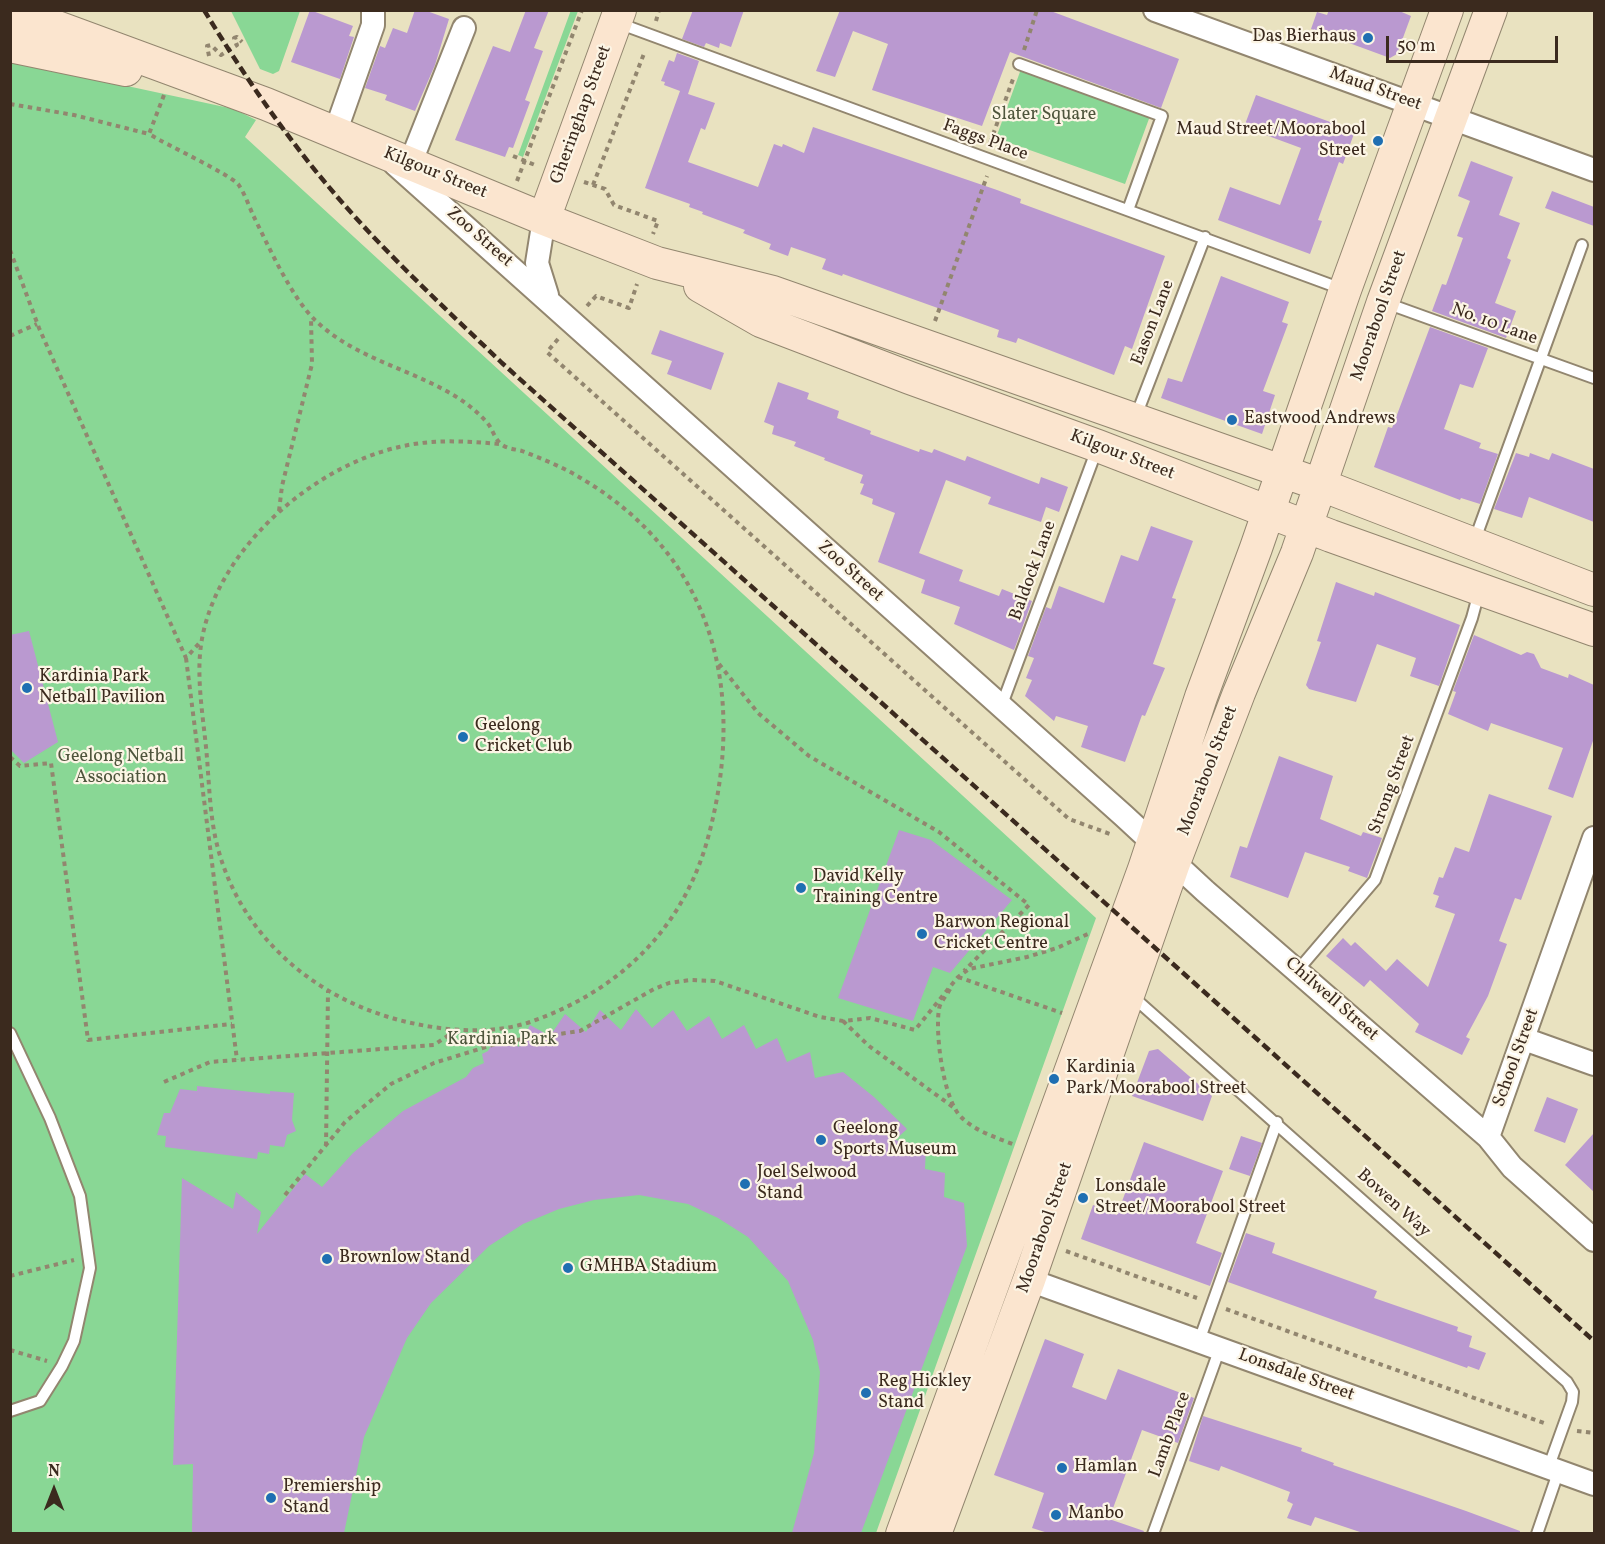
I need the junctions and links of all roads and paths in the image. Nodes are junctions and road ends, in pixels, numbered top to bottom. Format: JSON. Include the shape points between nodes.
{"nodes":[{"id":1,"x":582,"y":10,"type":"edge"},
{"id":2,"x":659,"y":10,"type":"edge"},
{"id":3,"x":1037,"y":10,"type":"edge"},
{"id":4,"x":1155,"y":10,"type":"edge"},
{"id":5,"x":1447,"y":10,"type":"edge"},
{"id":6,"x":1491,"y":10,"type":"edge"},
{"id":7,"x":10,"y":15,"type":"edge"},
{"id":8,"x":618,"y":16,"type":"edge"},
{"id":9,"x":377,"y":17,"type":"edge"},
{"id":10,"x":464,"y":28,"type":"dead end"},
{"id":11,"x":651,"y":35,"type":"junction"},
{"id":12,"x":242,"y":42,"type":"dead end"},
{"id":13,"x":10,"y":46,"type":"edge"},
{"id":14,"x":1019,"y":64,"type":"junction"},
{"id":15,"x":211,"y":71,"type":"junction"},
{"id":16,"x":162,"y":100,"type":"dead end"},
{"id":17,"x":10,"y":104,"type":"edge"},
{"id":18,"x":1412,"y":104,"type":"junction"},
{"id":19,"x":1452,"y":118,"type":"junction"},
{"id":20,"x":335,"y":133,"type":"junction"},
{"id":21,"x":149,"y":134,"type":"junction"},
{"id":22,"x":396,"y":159,"type":"junction"},
{"id":23,"x":988,"y":159,"type":"junction"},
{"id":24,"x":1594,"y":170,"type":"edge"},
{"id":25,"x":593,"y":185,"type":"dead end"},
{"id":26,"x":605,"y":189,"type":"dead end"},
{"id":27,"x":508,"y":204,"type":"junction"},
{"id":28,"x":1128,"y":210,"type":"junction"},
{"id":29,"x":544,"y":219,"type":"junction"},
{"id":30,"x":658,"y":221,"type":"dead end"},
{"id":31,"x":1204,"y":237,"type":"junction"},
{"id":32,"x":1582,"y":245,"type":"dead end"},
{"id":33,"x":10,"y":250,"type":"edge"},
{"id":34,"x":657,"y":262,"type":"junction"},
{"id":35,"x":1345,"y":290,"type":"junction"},
{"id":36,"x":596,"y":296,"type":"dead end"},
{"id":37,"x":549,"y":299,"type":"junction"},
{"id":38,"x":1383,"y":302,"type":"junction"},
{"id":39,"x":629,"y":308,"type":"dead end"},
{"id":40,"x":311,"y":318,"type":"junction"},
{"id":41,"x":38,"y":324,"type":"junction"},
{"id":42,"x":10,"y":336,"type":"edge"},
{"id":43,"x":923,"y":347,"type":"junction"},
{"id":44,"x":548,"y":352,"type":"dead end"},
{"id":45,"x":1541,"y":358,"type":"junction"},
{"id":46,"x":910,"y":378,"type":"junction"},
{"id":47,"x":1594,"y":378,"type":"edge"},
{"id":48,"x":1123,"y":417,"type":"junction"},
{"id":49,"x":500,"y":444,"type":"junction"},
{"id":50,"x":1098,"y":446,"type":"junction"},
{"id":51,"x":1282,"y":472,"type":"junction"},
{"id":52,"x":1321,"y":485,"type":"junction"},
{"id":53,"x":1268,"y":510,"type":"junction"},
{"id":54,"x":279,"y":512,"type":"junction"},
{"id":55,"x":1307,"y":526,"type":"junction"},
{"id":56,"x":1472,"y":546,"type":"junction"},
{"id":57,"x":1480,"y":588,"type":"junction"},
{"id":58,"x":1594,"y":590,"type":"edge"},
{"id":59,"x":1594,"y":630,"type":"edge"},
{"id":60,"x":202,"y":640,"type":"junction"},
{"id":61,"x":186,"y":658,"type":"junction"},
{"id":62,"x":719,"y":664,"type":"junction"},
{"id":63,"x":1001,"y":707,"type":"junction"},
{"id":64,"x":10,"y":757,"type":"edge"},
{"id":65,"x":1111,"y":835,"type":"dead end"},
{"id":66,"x":1594,"y":838,"type":"edge"},
{"id":67,"x":1163,"y":853,"type":"junction"},
{"id":68,"x":1090,"y":933,"type":"dead end"},
{"id":69,"x":1298,"y":970,"type":"junction"},
{"id":70,"x":957,"y":977,"type":"junction"},
{"id":71,"x":328,"y":991,"type":"junction"},
{"id":72,"x":1129,"y":994,"type":"junction"},
{"id":73,"x":1062,"y":1013,"type":"dead end"},
{"id":74,"x":843,"y":1021,"type":"junction"},
{"id":75,"x":232,"y":1024,"type":"junction"},
{"id":76,"x":456,"y":1030,"type":"junction"},
{"id":77,"x":10,"y":1032,"type":"edge"},
{"id":78,"x":1524,"y":1039,"type":"junction"},
{"id":79,"x":327,"y":1054,"type":"junction"},
{"id":80,"x":237,"y":1060,"type":"junction"},
{"id":81,"x":1594,"y":1064,"type":"edge"},
{"id":82,"x":164,"y":1082,"type":"dead end"},
{"id":83,"x":955,"y":1109,"type":"junction"},
{"id":84,"x":1277,"y":1122,"type":"junction"},
{"id":85,"x":1488,"y":1137,"type":"junction"},
{"id":86,"x":1015,"y":1145,"type":"dead end"},
{"id":87,"x":326,"y":1146,"type":"junction"},
{"id":88,"x":285,"y":1195,"type":"dead end"},
{"id":89,"x":1594,"y":1240,"type":"edge"},
{"id":90,"x":1073,"y":1254,"type":"dead end"},
{"id":91,"x":88,"y":1256,"type":"junction"},
{"id":92,"x":998,"y":1268,"type":"junction"},
{"id":93,"x":10,"y":1276,"type":"edge"},
{"id":94,"x":1029,"y":1280,"type":"junction"},
{"id":95,"x":1211,"y":1304,"type":"junction"},
{"id":96,"x":1199,"y":1341,"type":"junction"},
{"id":97,"x":1220,"y":1348,"type":"junction"},
{"id":98,"x":10,"y":1350,"type":"edge"},
{"id":99,"x":62,"y":1366,"type":"junction"},
{"id":100,"x":10,"y":1411,"type":"edge"},
{"id":101,"x":1564,"y":1430,"type":"junction"},
{"id":102,"x":1554,"y":1468,"type":"junction"},
{"id":103,"x":1594,"y":1484,"type":"edge"},
{"id":104,"x":902,"y":1533,"type":"edge"},
{"id":105,"x":935,"y":1533,"type":"edge"},
{"id":106,"x":1153,"y":1533,"type":"edge"},
{"id":107,"x":1537,"y":1533,"type":"edge"}],
"edges":[{"from":1,"to":27,"type":"path"},
{"from":2,"to":11,"type":"path"},
{"from":3,"to":14,"type":"path"},
{"from":4,"to":18,"type":"street","name":"Maud Street"},
{"from":5,"to":18,"type":"street","name":"Moorabool Street"},
{"from":6,"to":19,"type":"street","name":"Moorabool Street"},
{"from":7,"to":15,"type":"street","name":"Kilgour Street"},
{"from":8,"to":11,"type":"lane","name":"Faggs Place"},
{"from":8,"to":29,"type":"street","name":"Gheringhap Street"},
{"from":9,"to":20,"type":"street"},
{"from":10,"to":22,"type":"street"},
{"from":11,"to":23,"type":"lane","name":"Faggs Place"},
{"from":11,"to":25,"type":"path"},
{"from":12,"to":15,"type":"path","via":[[234,38],[237,45],[221,54],[207,46]]},
{"from":13,"to":15,"type":"street","name":"Kilgour Street"},
{"from":14,"to":23,"type":"path"},
{"from":14,"to":28,"type":"lane","via":[[1162,116]]},
{"from":15,"to":20,"type":"street","name":"Kilgour Street"},
{"from":16,"to":21,"type":"path"},
{"from":17,"to":21,"type":"path"},
{"from":18,"to":19,"type":"street","name":"Maud Street"},
{"from":18,"to":35,"type":"street","name":"Moorabool Street"},
{"from":19,"to":24,"type":"street","name":"Maud Street"},
{"from":19,"to":38,"type":"street","name":"Moorabool Street"},
{"from":20,"to":22,"type":"street","name":"Kilgour Street"},
{"from":21,"to":40,"type":"path","via":[[237,183]]},
{"from":22,"to":27,"type":"street","name":"Kilgour Street"},
{"from":22,"to":37,"type":"street","name":"Zoo Street"},
{"from":23,"to":28,"type":"lane","name":"Faggs Place"},
{"from":23,"to":43,"type":"path","via":[[936,319]]},
{"from":26,"to":30,"type":"path","via":[[614,205]]},
{"from":27,"to":29,"type":"street","name":"Kilgour Street"},
{"from":28,"to":31,"type":"lane","name":"Faggs Place"},
{"from":29,"to":34,"type":"street","name":"Kilgour Street"},
{"from":29,"to":37,"type":"street","name":"Zoo Street","via":[[537,263]]},
{"from":31,"to":35,"type":"lane","name":"Faggs Place"},
{"from":31,"to":48,"type":"lane","name":"Eason Lane"},
{"from":32,"to":45,"type":"lane"},
{"from":33,"to":41,"type":"path"},
{"from":34,"to":43,"type":"street","name":"Kilgour Street","via":[[773,292]]},
{"from":34,"to":46,"type":"street","name":"Kilgour Street","via":[[761,321]]},
{"from":35,"to":51,"type":"street","name":"Moorabool Street"},
{"from":36,"to":39,"type":"path"},
{"from":37,"to":63,"type":"street","name":"Zoo Street","via":[[571,323]]},
{"from":38,"to":45,"type":"lane","name":"No. 10 Lane"},
{"from":38,"to":52,"type":"street","name":"Moorabool Street"},
{"from":40,"to":49,"type":"path","via":[[374,360],[455,396],[477,411]]},
{"from":40,"to":54,"type":"path","via":[[312,364]]},
{"from":41,"to":42,"type":"path"},
{"from":41,"to":61,"type":"path"},
{"from":43,"to":46,"type":"street"},
{"from":43,"to":48,"type":"street","name":"Kilgour Street"},
{"from":44,"to":65,"type":"path","via":[[1069,819]]},
{"from":45,"to":47,"type":"lane","name":"No. 10 Lane"},
{"from":45,"to":56,"type":"lane"},
{"from":46,"to":50,"type":"street","name":"Kilgour Street"},
{"from":48,"to":50,"type":"street"},
{"from":48,"to":51,"type":"street","name":"Kilgour Street"},
{"from":49,"to":54,"type":"path","via":[[466,441],[397,447],[326,477]]},
{"from":49,"to":62,"type":"path","via":[[555,464],[584,480],[658,541],[682,571],[697,599]]},
{"from":50,"to":53,"type":"street","name":"Kilgour Street"},
{"from":50,"to":63,"type":"lane","name":"Baldock Lane"},
{"from":51,"to":52,"type":"street","name":"Kilgour Street"},
{"from":51,"to":53,"type":"street","name":"Moorabool Street"},
{"from":52,"to":55,"type":"street","name":"Moorabool Street"},
{"from":52,"to":56,"type":"street","name":"Kilgour Street"},
{"from":53,"to":55,"type":"street","name":"Kilgour Street"},
{"from":53,"to":67,"type":"street","name":"Moorabool Street"},
{"from":54,"to":60,"type":"path","via":[[248,544],[229,574]]},
{"from":55,"to":57,"type":"street","name":"Kilgour Street"},
{"from":55,"to":67,"type":"street","name":"Moorabool Street"},
{"from":56,"to":58,"type":"street","name":"Kilgour Street"},
{"from":57,"to":59,"type":"street","name":"Kilgour Street"},
{"from":57,"to":69,"type":"lane","name":"Strong Street","via":[[1376,880]]},
{"from":60,"to":61,"type":"path"},
{"from":60,"to":71,"type":"path","via":[[200,670],[211,809],[224,869],[240,905],[276,952]]},
{"from":61,"to":75,"type":"path"},
{"from":62,"to":70,"type":"path","via":[[758,713],[809,756],[939,832],[1029,905]]},
{"from":62,"to":76,"type":"path","via":[[724,734],[715,813],[704,855],[686,896],[658,937],[599,991],[565,1007],[527,1023]]},
{"from":63,"to":67,"type":"street","name":"Zoo Street"},
{"from":64,"to":75,"type":"path","via":[[20,766],[51,763],[88,1040]]},
{"from":66,"to":78,"type":"street","name":"School Street"},
{"from":67,"to":69,"type":"street","name":"Chilwell Street"},
{"from":67,"to":72,"type":"street","name":"Moorabool Street"},
{"from":67,"to":92,"type":"street","name":"Moorabool Street"},
{"from":68,"to":70,"type":"path","via":[[1058,948],[969,969]]},
{"from":69,"to":85,"type":"street","name":"Chilwell Street"},
{"from":70,"to":73,"type":"path"},
{"from":70,"to":74,"type":"path","via":[[915,1030],[870,1018]]},
{"from":70,"to":83,"type":"path","via":[[939,1008],[942,1075]]},
{"from":71,"to":76,"type":"path","via":[[378,1015]]},
{"from":71,"to":79,"type":"path"},
{"from":72,"to":84,"type":"lane","name":"Bowen Way"},
{"from":72,"to":94,"type":"street","name":"Moorabool Street"},
{"from":74,"to":83,"type":"path","via":[[869,1046]]},
{"from":74,"to":87,"type":"path","via":[[820,1017],[715,981],[669,983],[580,1031],[502,1042],[434,1063],[391,1084],[345,1122]]},
{"from":75,"to":80,"type":"path"},
{"from":76,"to":79,"type":"path","via":[[434,1045]]},
{"from":77,"to":91,"type":"lane","via":[[50,1118],[80,1196]]},
{"from":78,"to":81,"type":"street"},
{"from":78,"to":85,"type":"street","name":"School Street"},
{"from":79,"to":80,"type":"path"},
{"from":79,"to":87,"type":"path"},
{"from":80,"to":82,"type":"path","via":[[210,1062]]},
{"from":83,"to":86,"type":"path","via":[[984,1132]]},
{"from":84,"to":95,"type":"lane"},
{"from":84,"to":101,"type":"lane","name":"Bowen Way","via":[[1567,1382],[1573,1392]]},
{"from":85,"to":89,"type":"street","via":[[1512,1167]]},
{"from":87,"to":88,"type":"path"},
{"from":90,"to":95,"type":"path"},
{"from":91,"to":93,"type":"path"},
{"from":91,"to":99,"type":"lane","via":[[90,1268],[74,1341]]},
{"from":92,"to":94,"type":"street","name":"Lonsdale Street"},
{"from":92,"to":104,"type":"street","name":"Moorabool Street"},
{"from":94,"to":96,"type":"street","name":"Lonsdale Street"},
{"from":94,"to":105,"type":"street","name":"Moorabool Street"},
{"from":95,"to":96,"type":"lane"},
{"from":95,"to":101,"type":"path"},
{"from":96,"to":97,"type":"street","name":"Lonsdale Street"},
{"from":97,"to":102,"type":"street","name":"Lonsdale Street"},
{"from":97,"to":106,"type":"lane","name":"Lamb Place"},
{"from":98,"to":99,"type":"path"},
{"from":99,"to":100,"type":"lane","via":[[40,1401]]},
{"from":101,"to":102,"type":"lane","name":"Bowen Way"},
{"from":102,"to":103,"type":"street","name":"Lonsdale Street"},
{"from":102,"to":107,"type":"lane","name":"Bowen Way"}]}
